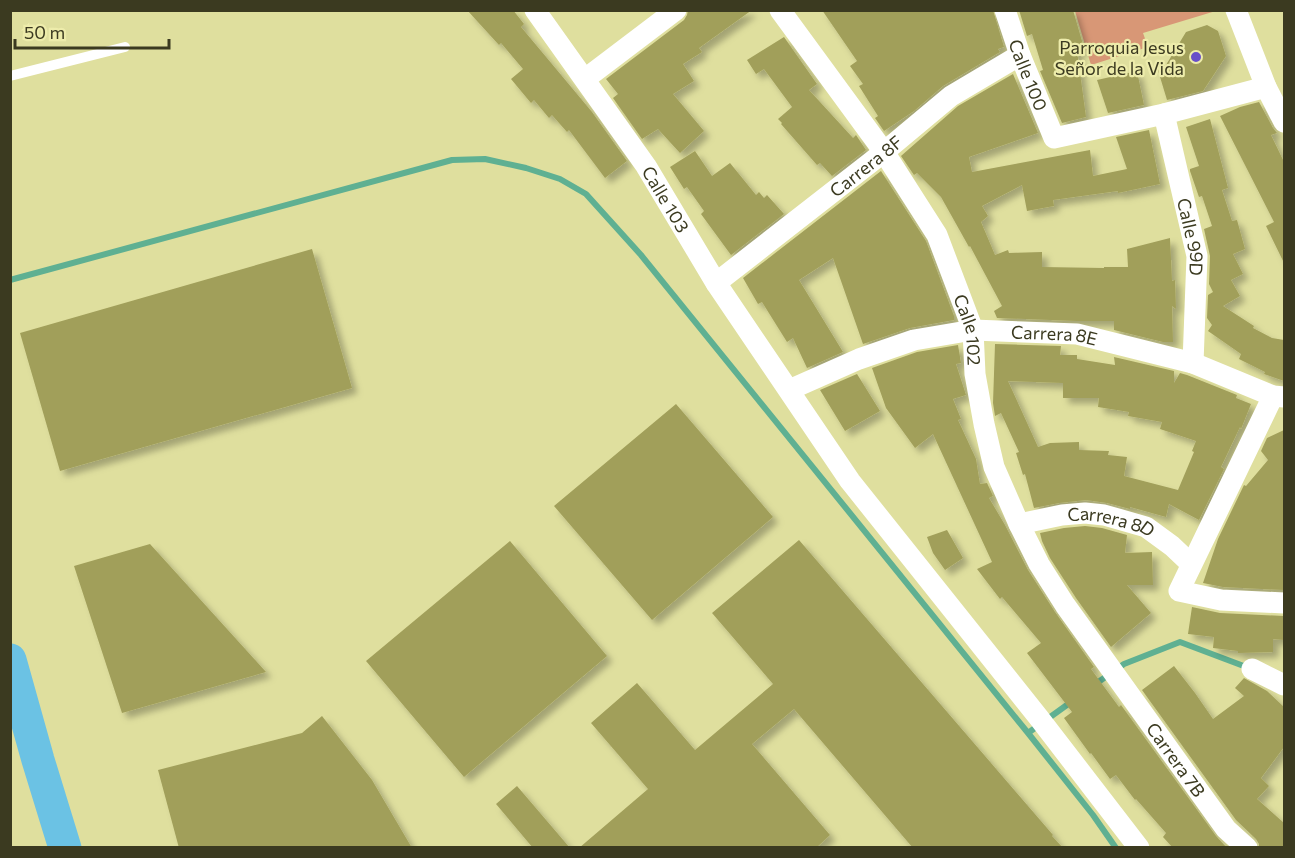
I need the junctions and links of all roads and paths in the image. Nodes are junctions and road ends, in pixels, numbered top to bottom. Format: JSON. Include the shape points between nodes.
{"nodes":[{"id":1,"x":535,"y":10,"type":"edge"},
{"id":2,"x":676,"y":10,"type":"edge"},
{"id":3,"x":780,"y":10,"type":"edge"},
{"id":4,"x":1005,"y":10,"type":"edge"},
{"id":5,"x":1236,"y":10,"type":"edge"},
{"id":6,"x":125,"y":48,"type":"dead end"},
{"id":7,"x":1020,"y":55,"type":"junction"},
{"id":8,"x":10,"y":76,"type":"edge"},
{"id":9,"x":585,"y":79,"type":"junction"},
{"id":10,"x":1266,"y":87,"type":"junction"},
{"id":11,"x":1164,"y":114,"type":"junction"},
{"id":12,"x":1284,"y":122,"type":"edge"},
{"id":13,"x":884,"y":152,"type":"junction"},
{"id":14,"x":716,"y":283,"type":"junction"},
{"id":15,"x":973,"y":330,"type":"junction"},
{"id":16,"x":1193,"y":363,"type":"junction"},
{"id":17,"x":789,"y":390,"type":"junction"},
{"id":18,"x":1279,"y":397,"type":"edge"},
{"id":19,"x":1019,"y":524,"type":"junction"},
{"id":20,"x":1191,"y":564,"type":"junction"},
{"id":21,"x":1284,"y":603,"type":"edge"},
{"id":22,"x":10,"y":660,"type":"edge"},
{"id":23,"x":1252,"y":669,"type":"dead end"},
{"id":24,"x":1113,"y":673,"type":"joint"},
{"id":25,"x":1284,"y":685,"type":"edge"},
{"id":26,"x":65,"y":848,"type":"edge"},
{"id":27,"x":1139,"y":848,"type":"edge"},
{"id":28,"x":1247,"y":848,"type":"edge"}],
"edges":[{"from":1,"to":9,"type":"street","name":"Calle 103"},
{"from":2,"to":9,"type":"street"},
{"from":3,"to":13,"type":"street","name":"Calle 102"},
{"from":4,"to":7,"type":"street","name":"Calle 100"},
{"from":5,"to":10,"type":"street"},
{"from":6,"to":8,"type":"lane"},
{"from":7,"to":11,"type":"street","name":"Calle 100","via":[[1054,138]]},
{"from":7,"to":13,"type":"street","name":"Carrera 8F","via":[[951,96]]},
{"from":9,"to":14,"type":"street","name":"Calle 103","via":[[646,166]]},
{"from":10,"to":11,"type":"street"},
{"from":10,"to":12,"type":"street"},
{"from":11,"to":16,"type":"street","name":"Calle 99D","via":[[1197,256]]},
{"from":13,"to":14,"type":"street","name":"Carrera 8F"},
{"from":13,"to":15,"type":"street","name":"Calle 102","via":[[938,235]]},
{"from":14,"to":17,"type":"street","name":"Calle 103"},
{"from":15,"to":16,"type":"street","name":"Carrera 8E","via":[[1077,334]]},
{"from":15,"to":17,"type":"street","name":"Carrera 8E","via":[[914,340]]},
{"from":15,"to":19,"type":"street","name":"Calle 102","via":[[975,374],[994,467]]},
{"from":16,"to":18,"type":"street","name":"Carrera 8E"},
{"from":17,"to":27,"type":"street","name":"Calle 103","via":[[850,481]]},
{"from":18,"to":20,"type":"street"},
{"from":19,"to":20,"type":"street","name":"Carrera 8D","via":[[1062,515],[1104,515],[1146,527]]},
{"from":19,"to":24,"type":"street","name":"Calle 102","via":[[1039,564]]},
{"from":20,"to":21,"type":"street","via":[[1179,591],[1221,600]]},
{"from":22,"to":26,"type":"highway"},
{"from":23,"to":25,"type":"street"},
{"from":24,"to":28,"type":"street","name":"Carrera 7B","via":[[1226,829]]}]}
